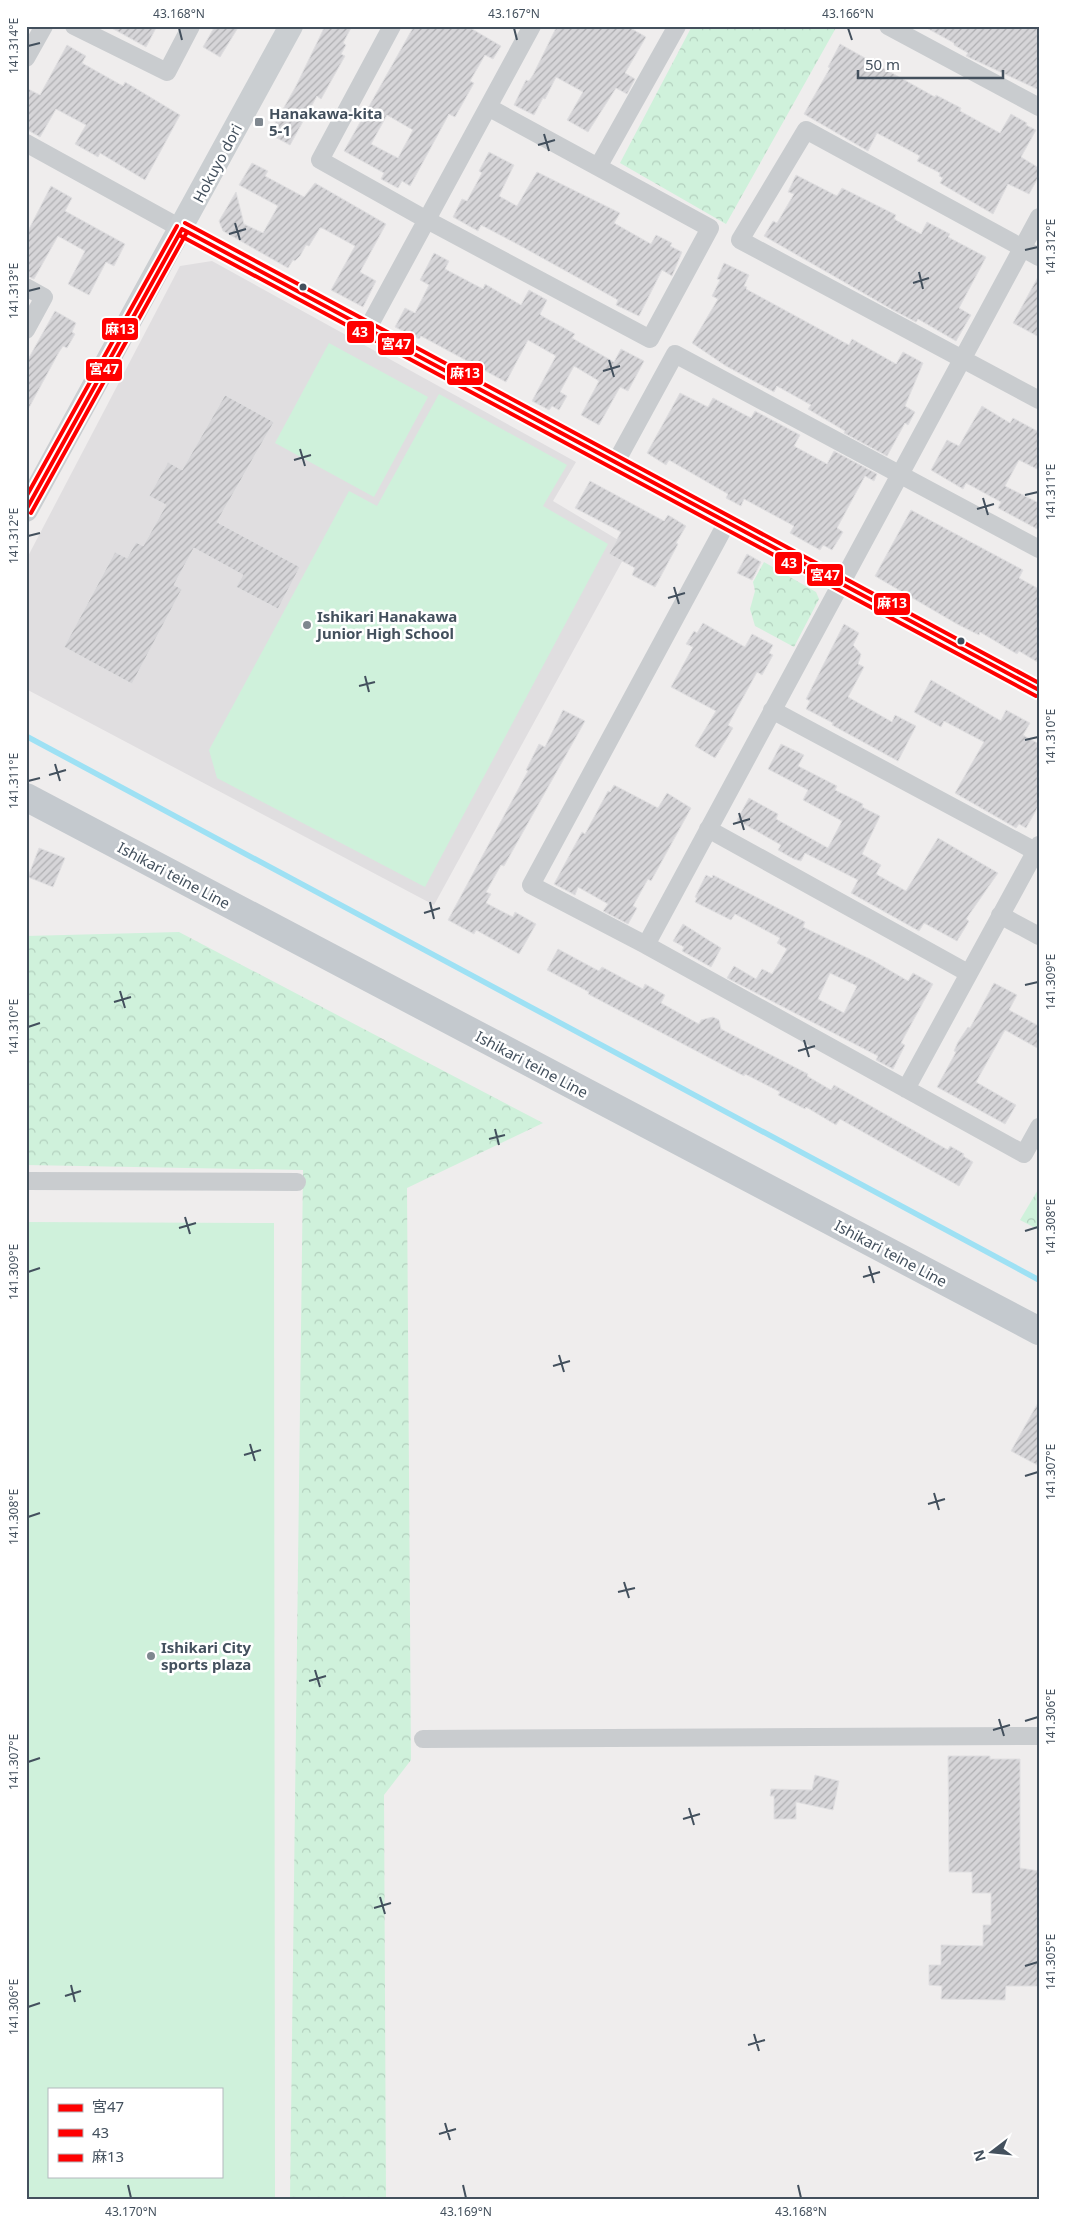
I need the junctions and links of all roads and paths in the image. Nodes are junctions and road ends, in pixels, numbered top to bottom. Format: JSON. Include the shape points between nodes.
{"nodes":[{"id":1,"x":44,"y":26,"type":"edge"},
{"id":2,"x":74,"y":26,"type":"edge"},
{"id":3,"x":190,"y":26,"type":"edge"},
{"id":4,"x":291,"y":26,"type":"edge"},
{"id":5,"x":392,"y":26,"type":"edge"},
{"id":6,"x":532,"y":26,"type":"edge"},
{"id":7,"x":677,"y":26,"type":"edge"},
{"id":8,"x":888,"y":26,"type":"edge"},
{"id":9,"x":26,"y":58,"type":"edge"},
{"id":10,"x":488,"y":107,"type":"junction"},
{"id":11,"x":1039,"y":107,"type":"edge"},
{"id":12,"x":26,"y":143,"type":"edge"},
{"id":13,"x":598,"y":167,"type":"junction"},
{"id":14,"x":1039,"y":217,"type":"edge"},
{"id":15,"x":426,"y":220,"type":"junction"},
{"id":16,"x":182,"y":229,"type":"junction"},
{"id":17,"x":1022,"y":248,"type":"junction"},
{"id":18,"x":1039,"y":257,"type":"edge"},
{"id":19,"x":26,"y":287,"type":"edge"},
{"id":20,"x":368,"y":328,"type":"junction"},
{"id":21,"x":26,"y":330,"type":"edge"},
{"id":22,"x":961,"y":360,"type":"junction"},
{"id":23,"x":1039,"y":400,"type":"edge"},
{"id":24,"x":616,"y":462,"type":"junction"},
{"id":25,"x":899,"y":475,"type":"junction"},
{"id":26,"x":26,"y":510,"type":"edge"},
{"id":27,"x":727,"y":522,"type":"junction"},
{"id":28,"x":1039,"y":549,"type":"edge"},
{"id":29,"x":840,"y":583,"type":"junction"},
{"id":30,"x":1039,"y":690,"type":"edge"},
{"id":31,"x":772,"y":710,"type":"junction"},
{"id":32,"x":26,"y":797,"type":"edge"},
{"id":33,"x":708,"y":829,"type":"junction"},
{"id":34,"x":1037,"y":848,"type":"edge"},
{"id":35,"x":1000,"y":915,"type":"junction"},
{"id":36,"x":1039,"y":936,"type":"edge"},
{"id":37,"x":646,"y":945,"type":"junction"},
{"id":38,"x":968,"y":973,"type":"junction"},
{"id":39,"x":906,"y":1089,"type":"junction"},
{"id":40,"x":1039,"y":1127,"type":"edge"},
{"id":41,"x":26,"y":1180,"type":"edge"},
{"id":42,"x":297,"y":1182,"type":"dead end"},
{"id":43,"x":1039,"y":1331,"type":"edge"},
{"id":44,"x":1039,"y":1736,"type":"edge"},
{"id":45,"x":423,"y":1739,"type":"dead end"}],
"edges":[{"from":1,"to":9,"type":"street"},
{"from":2,"to":3,"type":"street","via":[[167,72]]},
{"from":4,"to":16,"type":"street","name":"Hokuyo dori"},
{"from":5,"to":15,"type":"street","via":[[320,160]]},
{"from":6,"to":10,"type":"street"},
{"from":7,"to":13,"type":"street"},
{"from":8,"to":11,"type":"street"},
{"from":10,"to":13,"type":"street"},
{"from":10,"to":15,"type":"street"},
{"from":12,"to":16,"type":"street"},
{"from":13,"to":15,"type":"street","via":[[710,228],[650,339]]},
{"from":14,"to":17,"type":"street"},
{"from":15,"to":20,"type":"street"},
{"from":16,"to":20,"type":"street"},
{"from":16,"to":26,"type":"street","name":"Hokuyo dori"},
{"from":17,"to":18,"type":"street"},
{"from":17,"to":22,"type":"street"},
{"from":17,"to":22,"type":"street","via":[[806,130],[740,240]]},
{"from":19,"to":21,"type":"street","via":[[44,297]]},
{"from":20,"to":24,"type":"street"},
{"from":22,"to":23,"type":"street"},
{"from":22,"to":25,"type":"street"},
{"from":24,"to":25,"type":"street","via":[[675,354]]},
{"from":24,"to":27,"type":"street"},
{"from":25,"to":28,"type":"street"},
{"from":25,"to":29,"type":"street"},
{"from":27,"to":29,"type":"street"},
{"from":27,"to":37,"type":"street","via":[[532,885]]},
{"from":29,"to":30,"type":"street"},
{"from":29,"to":31,"type":"street"},
{"from":31,"to":33,"type":"street"},
{"from":31,"to":34,"type":"street"},
{"from":32,"to":43,"type":"main road","name":"Ishikari teine Line"},
{"from":33,"to":37,"type":"street"},
{"from":33,"to":38,"type":"street"},
{"from":34,"to":35,"type":"street"},
{"from":35,"to":36,"type":"street"},
{"from":35,"to":38,"type":"street"},
{"from":37,"to":39,"type":"street"},
{"from":38,"to":39,"type":"street"},
{"from":39,"to":40,"type":"street","via":[[1024,1154]]},
{"from":41,"to":42,"type":"street"},
{"from":44,"to":45,"type":"street"}]}
